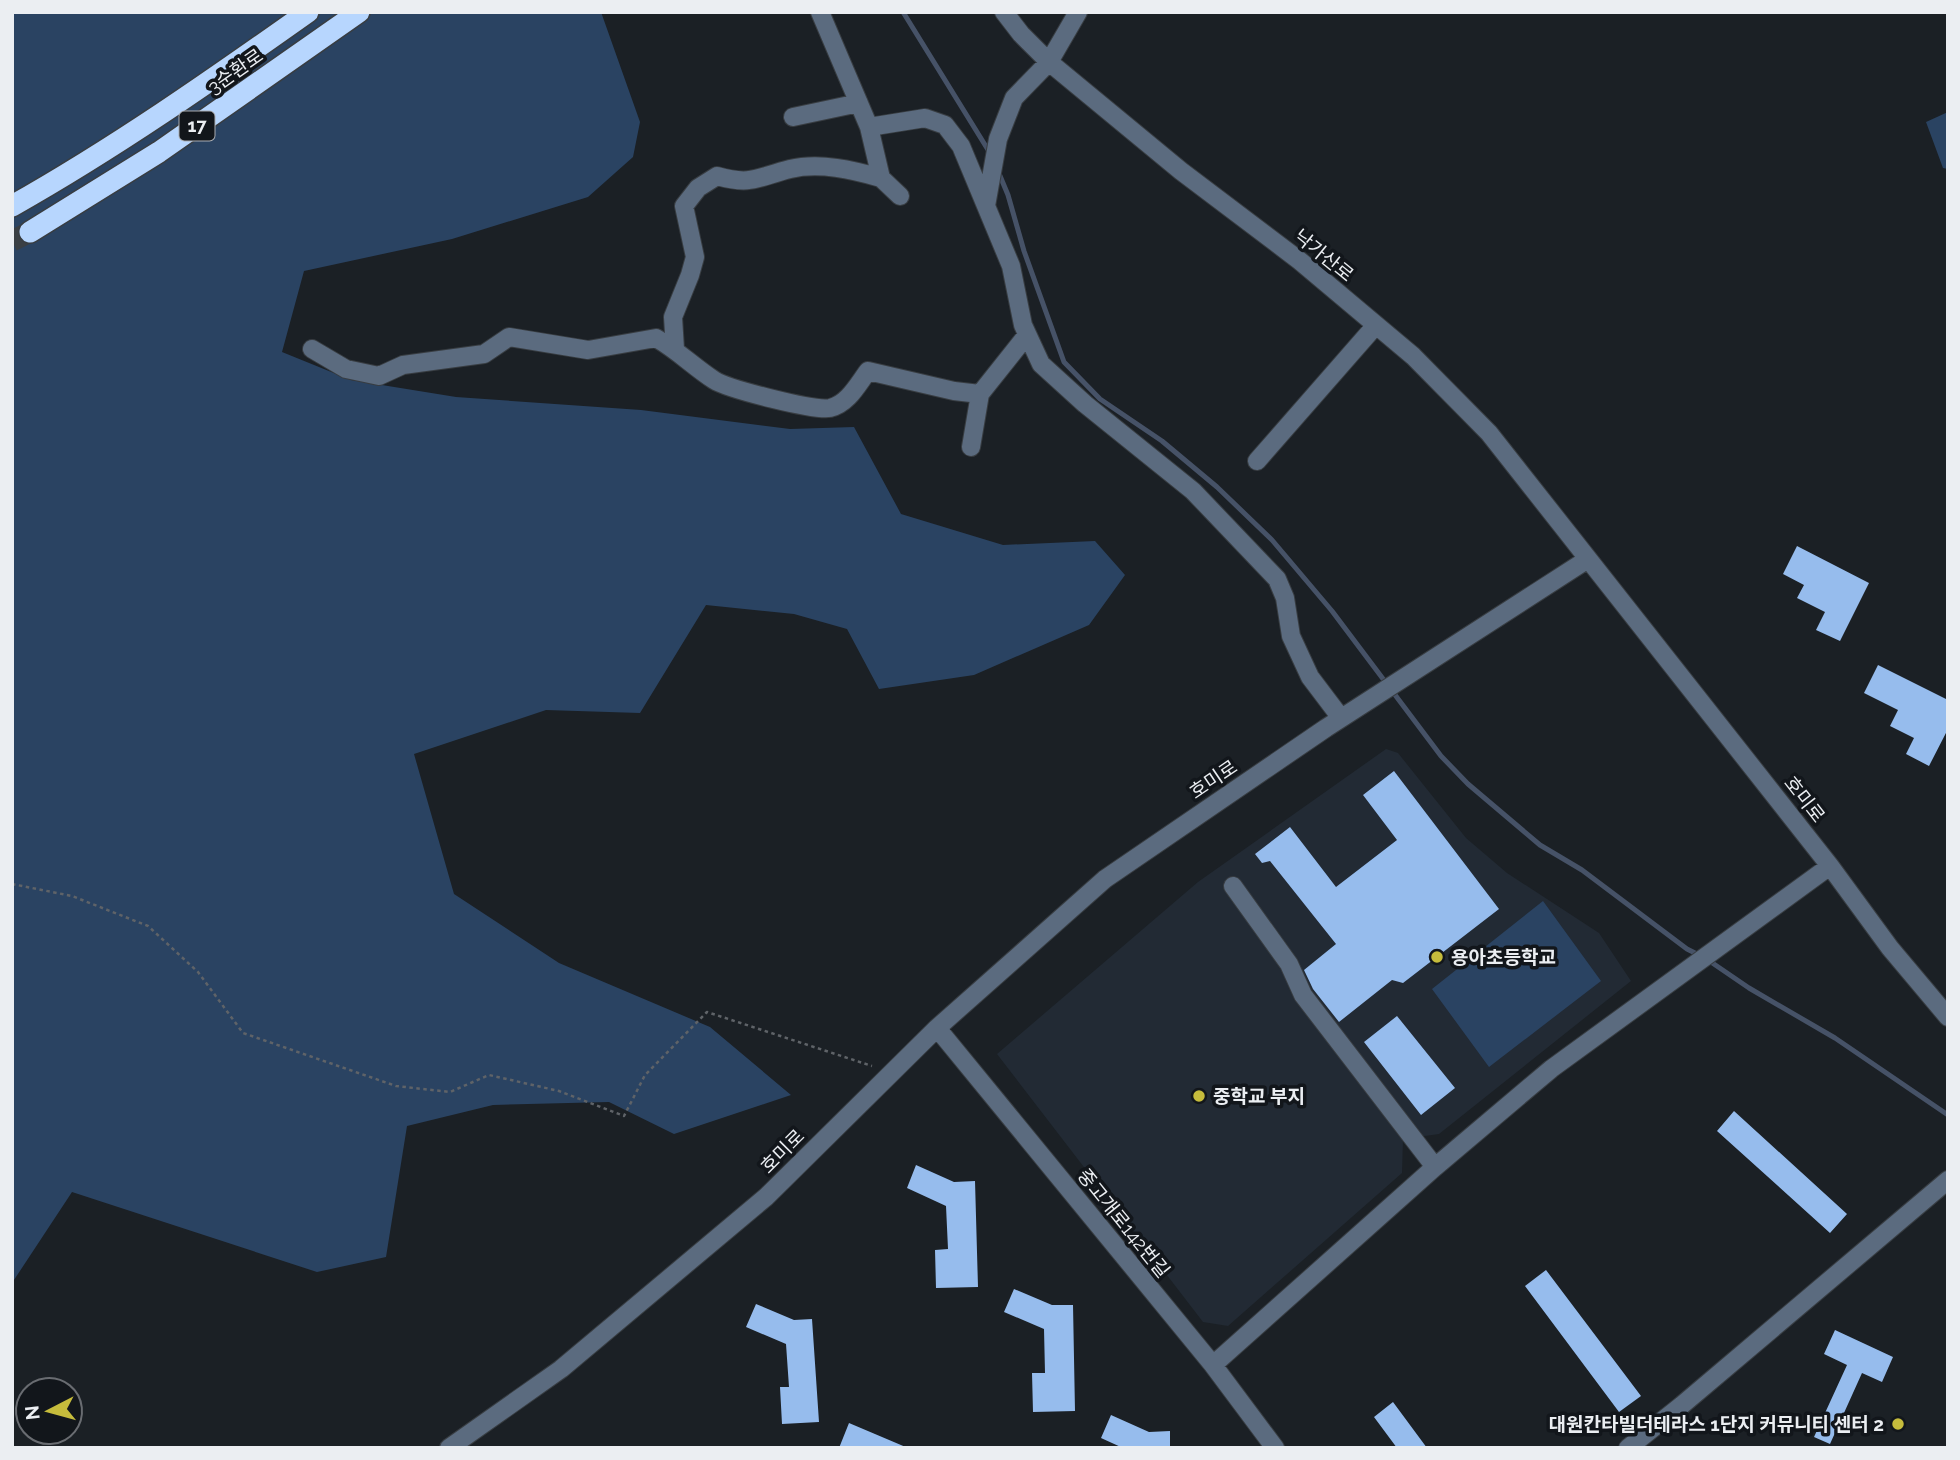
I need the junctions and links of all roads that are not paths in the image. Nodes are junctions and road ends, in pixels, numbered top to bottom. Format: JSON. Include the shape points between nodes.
{"nodes":[{"id":1,"x":308,"y":12,"type":"edge"},
{"id":2,"x":359,"y":12,"type":"edge"},
{"id":3,"x":820,"y":12,"type":"edge"},
{"id":4,"x":1004,"y":12,"type":"edge"},
{"id":5,"x":1078,"y":12,"type":"edge"},
{"id":6,"x":1049,"y":62,"type":"junction"},
{"id":7,"x":859,"y":103,"type":"junction"},
{"id":8,"x":793,"y":117,"type":"dead end"},
{"id":9,"x":869,"y":127,"type":"junction"},
{"id":10,"x":881,"y":178,"type":"junction"},
{"id":11,"x":900,"y":197,"type":"dead end"},
{"id":12,"x":12,"y":206,"type":"edge"},
{"id":13,"x":986,"y":206,"type":"junction"},
{"id":14,"x":30,"y":232,"type":"tunnel mouth"},
{"id":15,"x":1376,"y":325,"type":"junction"},
{"id":16,"x":1027,"y":335,"type":"junction"},
{"id":17,"x":312,"y":349,"type":"dead end"},
{"id":18,"x":675,"y":349,"type":"junction"},
{"id":19,"x":980,"y":394,"type":"junction"},
{"id":20,"x":971,"y":447,"type":"dead end"},
{"id":21,"x":1257,"y":461,"type":"dead end"},
{"id":22,"x":1588,"y":559,"type":"junction"},
{"id":23,"x":1341,"y":718,"type":"junction"},
{"id":24,"x":1830,"y":866,"type":"junction"},
{"id":25,"x":1233,"y":886,"type":"dead end"},
{"id":26,"x":1948,"y":1017,"type":"edge"},
{"id":27,"x":937,"y":1028,"type":"junction"},
{"id":28,"x":1435,"y":1167,"type":"junction"},
{"id":29,"x":1948,"y":1180,"type":"edge"},
{"id":30,"x":1213,"y":1365,"type":"junction"},
{"id":31,"x":449,"y":1448,"type":"edge"},
{"id":32,"x":1275,"y":1448,"type":"edge"},
{"id":33,"x":1628,"y":1448,"type":"edge"}],
"edges":[{"from":1,"to":12,"type":"highway","name":"3순환로","number":"17","via":[[59,180]]},
{"from":2,"to":14,"type":"highway","name":"3순환로","number":"17","via":[[159,152]]},
{"from":3,"to":7,"type":"street"},
{"from":4,"to":6,"type":"street","name":"낙가산로"},
{"from":5,"to":6,"type":"street"},
{"from":6,"to":13,"type":"street","via":[[1014,98],[999,139]]},
{"from":6,"to":15,"type":"street","name":"낙가산로"},
{"from":7,"to":8,"type":"street"},
{"from":7,"to":9,"type":"street"},
{"from":9,"to":10,"type":"street"},
{"from":9,"to":13,"type":"street","via":[[925,118],[945,125],[961,146]]},
{"from":10,"to":11,"type":"street"},
{"from":10,"to":18,"type":"street","via":[[826,167],[792,169],[761,180],[733,181],[717,176],[698,188],[684,206],[695,257],[673,317]]},
{"from":13,"to":16,"type":"street","via":[[1011,266]]},
{"from":15,"to":21,"type":"street"},
{"from":15,"to":22,"type":"street","name":"낙가산로","via":[[1489,433]]},
{"from":16,"to":19,"type":"street"},
{"from":16,"to":23,"type":"street","via":[[1041,364],[1193,491],[1277,579],[1291,636],[1310,677]]},
{"from":17,"to":18,"type":"street","via":[[346,369],[379,376],[403,365],[484,354],[509,337],[588,350],[656,338]]},
{"from":18,"to":19,"type":"street","via":[[716,381],[789,403],[829,408],[846,400],[868,371]]},
{"from":19,"to":20,"type":"street"},
{"from":22,"to":23,"type":"street","name":"호미로"},
{"from":22,"to":24,"type":"street","name":"호미로"},
{"from":23,"to":27,"type":"street","name":"호미로","via":[[1105,879]]},
{"from":24,"to":26,"type":"street","name":"호미로"},
{"from":24,"to":28,"type":"street","via":[[1551,1069]]},
{"from":25,"to":28,"type":"street","via":[[1289,964],[1303,995]]},
{"from":27,"to":30,"type":"street","name":"중고개로142번길"},
{"from":27,"to":31,"type":"street","name":"호미로","via":[[766,1197],[561,1369]]},
{"from":28,"to":30,"type":"street"},
{"from":29,"to":33,"type":"street"},
{"from":30,"to":32,"type":"street","name":"중고개로142번길"}]}
